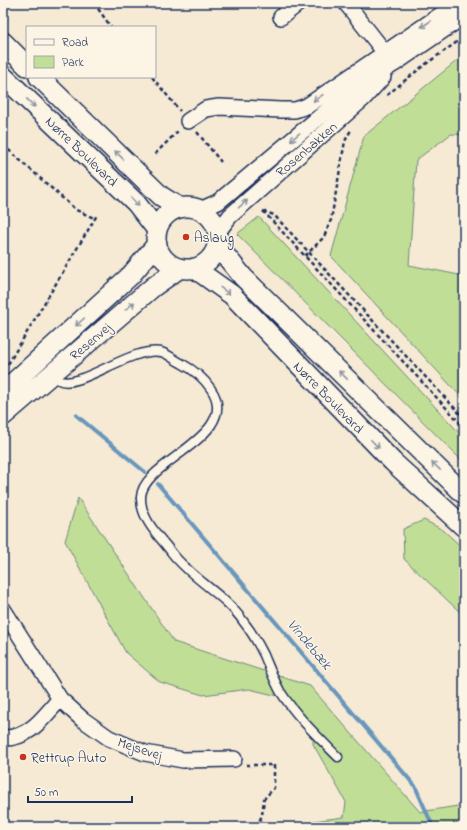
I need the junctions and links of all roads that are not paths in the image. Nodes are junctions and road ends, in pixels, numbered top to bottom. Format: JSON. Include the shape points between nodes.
{"nodes":[{"id":1,"x":300,"y":3,"type":"edge"},
{"id":2,"x":346,"y":3,"type":"edge"},
{"id":3,"x":458,"y":3,"type":"edge"},
{"id":4,"x":464,"y":16,"type":"edge"},
{"id":5,"x":281,"y":17,"type":"dead end"},
{"id":6,"x":3,"y":42,"type":"edge"},
{"id":7,"x":384,"y":52,"type":"junction"},
{"id":8,"x":394,"y":64,"type":"junction"},
{"id":9,"x":26,"y":65,"type":"edge"},
{"id":10,"x":3,"y":76,"type":"edge"},
{"id":11,"x":39,"y":78,"type":"edge"},
{"id":12,"x":188,"y":121,"type":"road end"},
{"id":13,"x":180,"y":208,"type":"junction"},
{"id":14,"x":200,"y":210,"type":"junction"},
{"id":15,"x":157,"y":237,"type":"junction"},
{"id":16,"x":217,"y":239,"type":"junction"},
{"id":17,"x":187,"y":268,"type":"junction"},
{"id":18,"x":52,"y":373,"type":"junction"},
{"id":19,"x":3,"y":392,"type":"edge"},
{"id":20,"x":3,"y":416,"type":"edge"},
{"id":21,"x":464,"y":494,"type":"edge"},
{"id":22,"x":464,"y":527,"type":"edge"},
{"id":23,"x":3,"y":609,"type":"edge"},
{"id":24,"x":60,"y":699,"type":"junction"},
{"id":25,"x":3,"y":738,"type":"edge"},
{"id":26,"x":338,"y":757,"type":"dead end"},
{"id":27,"x":234,"y":759,"type":"road end"}],
"edges":[{"from":1,"to":5,"type":"street"},
{"from":2,"to":7,"type":"street"},
{"from":3,"to":7,"type":"street","one_way":true},
{"from":4,"to":8,"type":"street","name":"Rosenbakken"},
{"from":6,"to":9,"type":"street"},
{"from":7,"to":8,"type":"street"},
{"from":7,"to":12,"type":"street","one_way":true,"via":[[307,106],[295,110],[219,107],[206,109]]},
{"from":8,"to":14,"type":"street","name":"Rosenbakken","one_way":true,"via":[[348,93],[218,202]]},
{"from":16,"to":8,"type":"street","name":"Rosenbakken","one_way":true,"via":[[230,216],[364,98]]},
{"from":10,"to":15,"type":"street","name":"Nørre Boulevard","one_way":true,"via":[[136,203]]},
{"from":13,"to":11,"type":"street","name":"Nørre Boulevard","one_way":true,"via":[[161,196]]},
{"from":13,"to":14,"type":"street"},
{"from":13,"to":15,"type":"street","via":[[165,216]]},
{"from":14,"to":16,"type":"street","via":[[211,219]]},
{"from":15,"to":17,"type":"street","via":[[165,260]]},
{"from":15,"to":19,"type":"street","name":"Resenvej","one_way":true,"via":[[131,275]]},
{"from":16,"to":17,"type":"street","via":[[209,260]]},
{"from":21,"to":16,"type":"street","name":"Nørre Boulevard","one_way":true,"via":[[243,277]]},
{"from":18,"to":17,"type":"street","name":"Resenvej","one_way":true,"via":[[153,287]]},
{"from":17,"to":22,"type":"street","name":"Nørre Boulevard","one_way":true,"via":[[232,295],[393,462]]},
{"from":18,"to":20,"type":"street","name":"Resenvej"},
{"from":18,"to":26,"type":"lane","via":[[60,381],[69,382],[145,351],[162,352],[191,369],[212,389],[217,404],[214,419],[205,434],[145,484],[141,496],[144,513],[176,558],[243,620],[263,653],[279,689],[296,714]]},
{"from":23,"to":24,"type":"street","name":"Mejsevej"},
{"from":24,"to":25,"type":"street","via":[[29,732]]},
{"from":24,"to":27,"type":"street","name":"Mejsevej","via":[[109,738],[145,753],[183,760]]}]}
